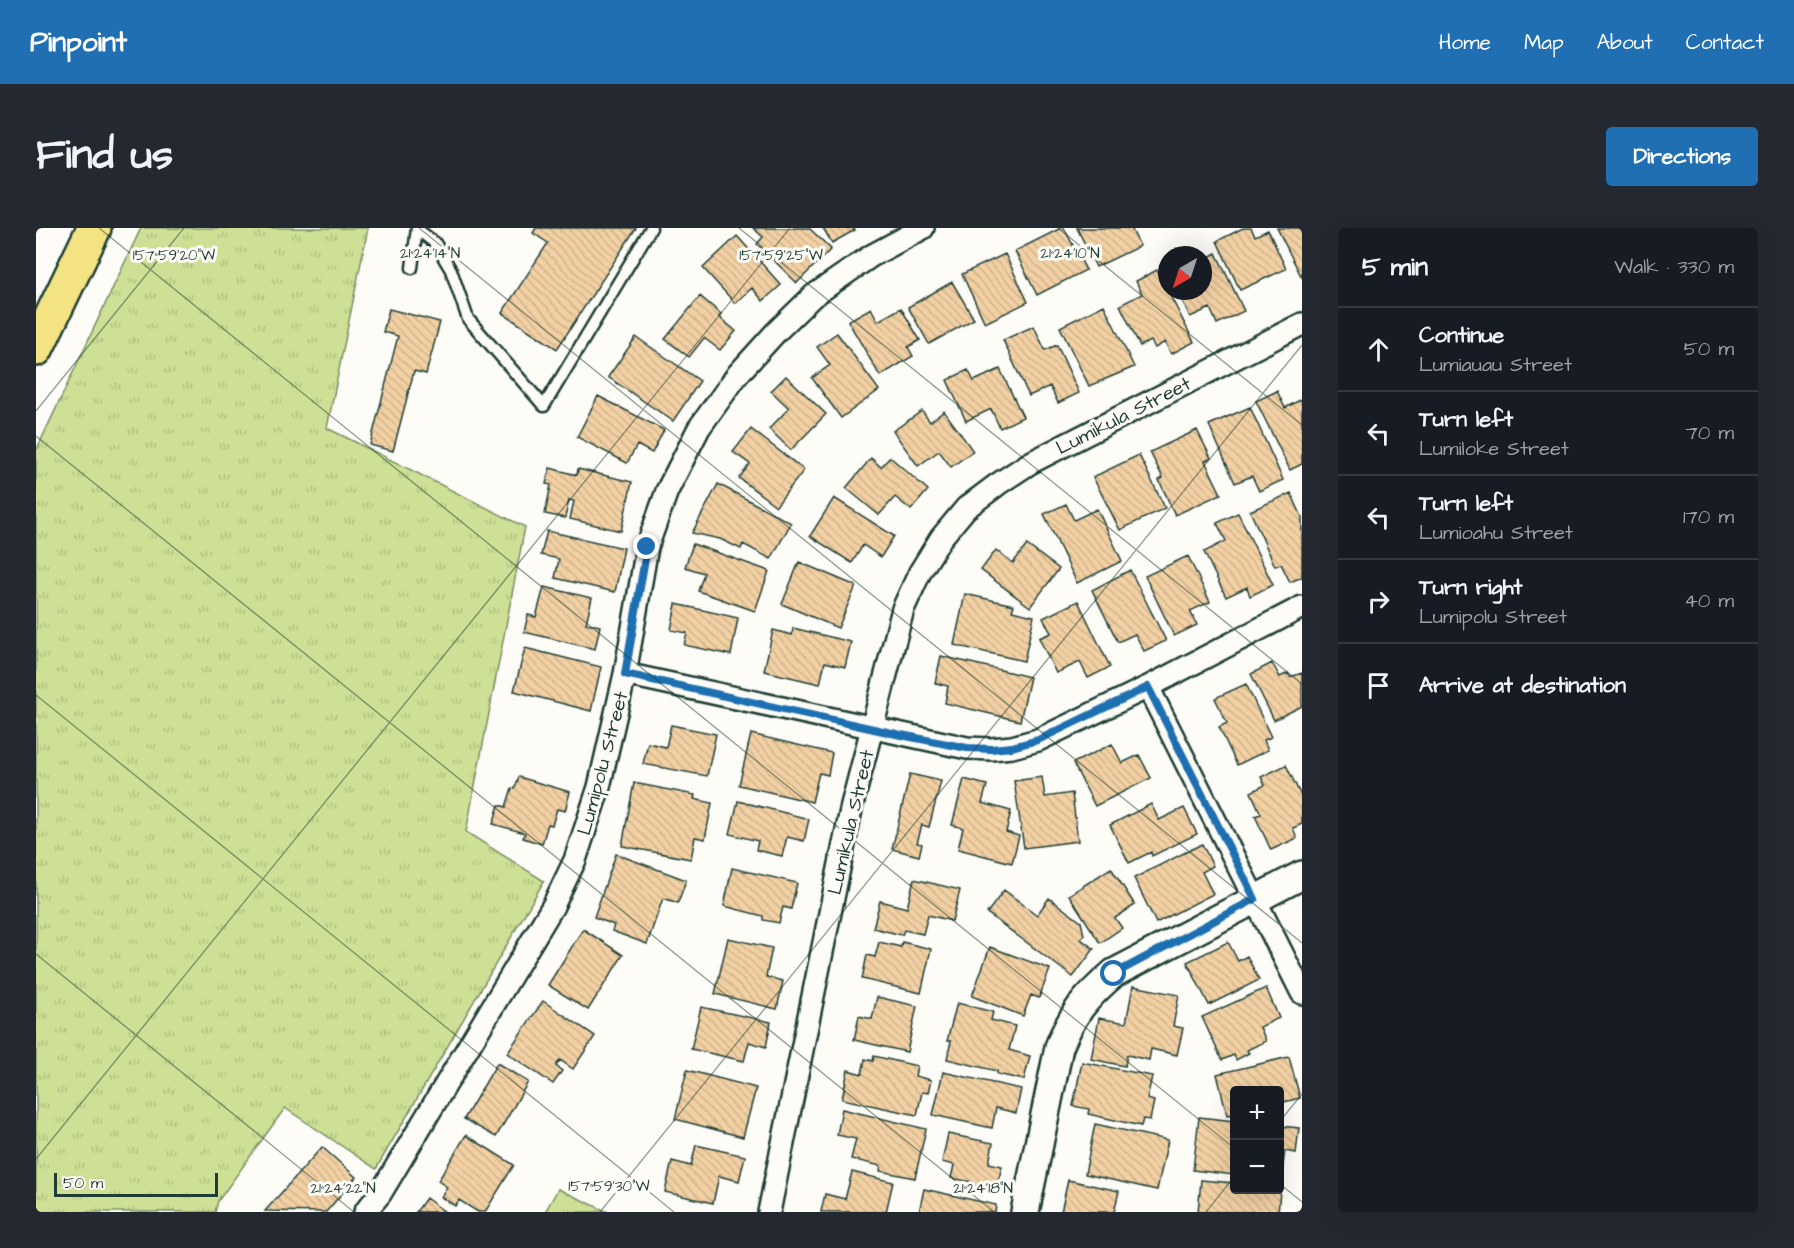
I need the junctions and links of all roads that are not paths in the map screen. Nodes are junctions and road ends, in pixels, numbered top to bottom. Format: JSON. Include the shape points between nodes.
{"nodes":[{"id":1,"x":94,"y":228,"type":"edge"},
{"id":2,"x":417,"y":228,"type":"edge"},
{"id":3,"x":651,"y":228,"type":"edge"},
{"id":4,"x":914,"y":230,"type":"edge"},
{"id":5,"x":412,"y":268,"type":"dead end"},
{"id":6,"x":1302,"y":324,"type":"edge"},
{"id":7,"x":36,"y":349,"type":"edge"},
{"id":8,"x":1302,"y":607,"type":"edge"},
{"id":9,"x":625,"y":674,"type":"junction"},
{"id":10,"x":1148,"y":687,"type":"junction"},
{"id":11,"x":872,"y":727,"type":"junction"},
{"id":12,"x":1302,"y":875,"type":"edge"},
{"id":13,"x":1255,"y":899,"type":"junction"},
{"id":14,"x":1302,"y":993,"type":"edge"},
{"id":15,"x":365,"y":1212,"type":"edge"},
{"id":16,"x":769,"y":1212,"type":"edge"},
{"id":17,"x":1025,"y":1212,"type":"edge"}],
"edges":[{"from":1,"to":7,"type":"highway"},
{"from":2,"to":3,"type":"lane","via":[[435,243],[451,270],[468,320],[544,406]]},
{"from":2,"to":5,"type":"lane"},
{"from":4,"to":9,"type":"street","name":"Lumipolu Street","via":[[813,297],[738,374],[699,428],[667,491],[647,547]]},
{"from":6,"to":11,"type":"street","name":"Lumikula Street","via":[[1030,463],[966,508],[941,538],[903,609]]},
{"from":8,"to":10,"type":"street"},
{"from":9,"to":11,"type":"street"},
{"from":9,"to":15,"type":"street","name":"Lumipolu Street","via":[[598,787],[574,860],[553,906],[380,1194]]},
{"from":10,"to":11,"type":"street","via":[[1038,740],[1012,747],[967,748]]},
{"from":10,"to":13,"type":"street"},
{"from":11,"to":16,"type":"street","name":"Lumikula Street","via":[[852,805]]},
{"from":12,"to":13,"type":"street"},
{"from":13,"to":14,"type":"street"},
{"from":13,"to":17,"type":"street","via":[[1114,974],[1079,1007],[1059,1047]]}]}
